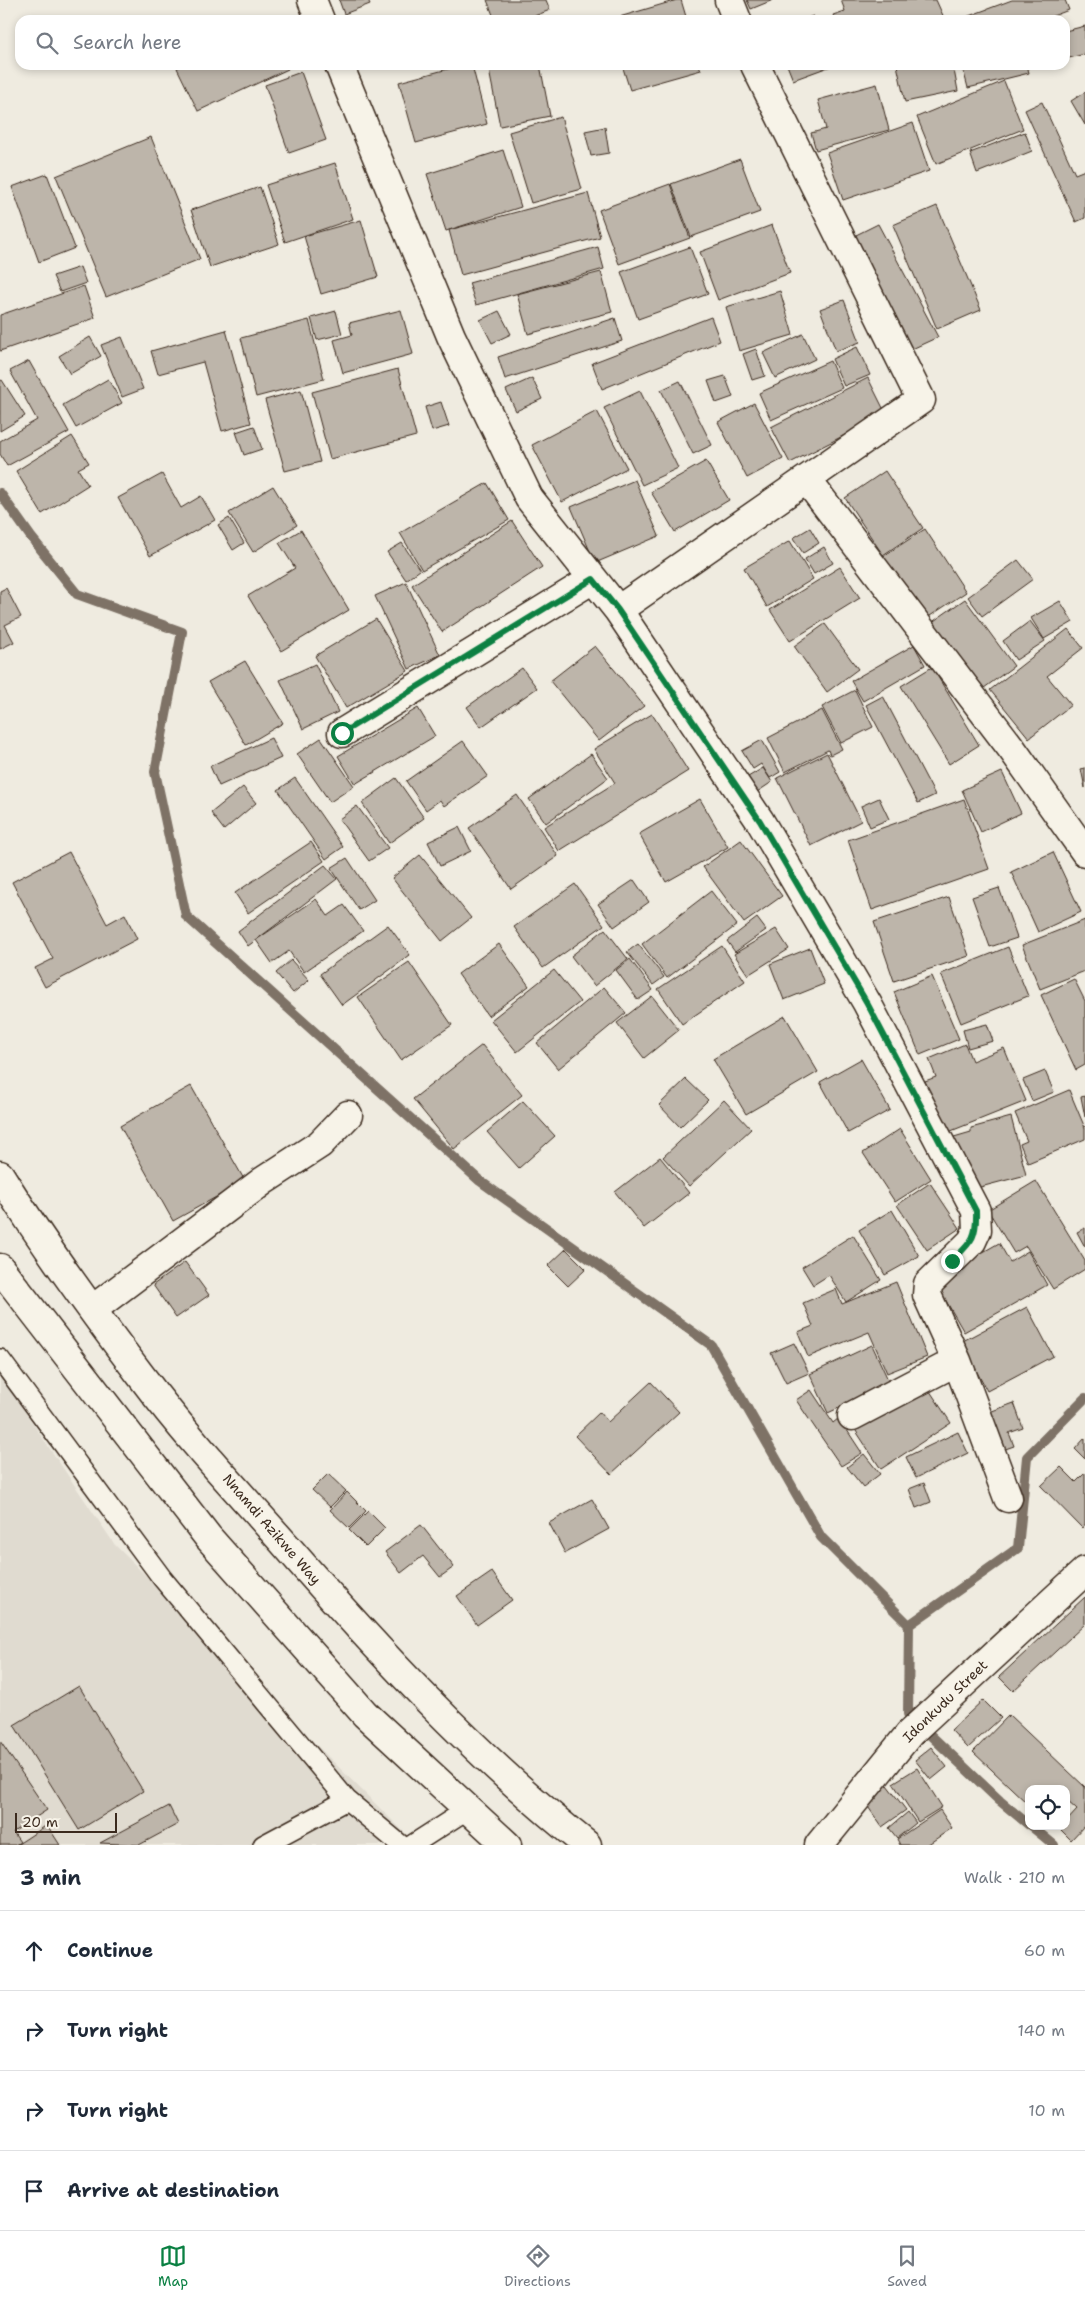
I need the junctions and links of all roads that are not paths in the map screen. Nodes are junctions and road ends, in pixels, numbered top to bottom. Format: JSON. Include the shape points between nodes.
{"nodes":[{"id":1,"x":312,"y":0,"type":"edge"},
{"id":2,"x":729,"y":0,"type":"edge"},
{"id":3,"x":318,"y":15,"type":"edge"},
{"id":4,"x":735,"y":15,"type":"edge"},
{"id":5,"x":341,"y":70,"type":"edge"},
{"id":6,"x":757,"y":70,"type":"edge"},
{"id":7,"x":806,"y":480,"type":"junction"},
{"id":8,"x":593,"y":579,"type":"junction"},
{"id":9,"x":618,"y":610,"type":"junction"},
{"id":10,"x":342,"y":733,"type":"dead end"},
{"id":11,"x":1085,"y":852,"type":"edge"},
{"id":12,"x":348,"y":1115,"type":"dead end"},
{"id":13,"x":0,"y":1175,"type":"edge"},
{"id":14,"x":0,"y":1268,"type":"edge"},
{"id":15,"x":92,"y":1309,"type":"junction"},
{"id":16,"x":0,"y":1359,"type":"edge"},
{"id":17,"x":958,"y":1361,"type":"junction"},
{"id":18,"x":852,"y":1416,"type":"dead end"},
{"id":19,"x":1008,"y":1498,"type":"dead end"},
{"id":20,"x":1085,"y":1571,"type":"edge"},
{"id":21,"x":347,"y":1800,"type":"junction"},
{"id":22,"x":468,"y":1809,"type":"junction"},
{"id":23,"x":825,"y":1843,"type":"edge"},
{"id":24,"x":263,"y":1845,"type":"edge"},
{"id":25,"x":402,"y":1845,"type":"edge"},
{"id":26,"x":412,"y":1845,"type":"edge"},
{"id":27,"x":507,"y":1845,"type":"edge"},
{"id":28,"x":587,"y":1845,"type":"edge"}],
"edges":[{"from":1,"to":3,"type":"main road"},
{"from":2,"to":4,"type":"main road"},
{"from":5,"to":8,"type":"main road","via":[[451,336],[529,498]]},
{"from":6,"to":7,"type":"main road","via":[[921,400]]},
{"from":7,"to":9,"type":"main road"},
{"from":7,"to":11,"type":"main road","via":[[1012,749]]},
{"from":8,"to":9,"type":"main road"},
{"from":8,"to":10,"type":"main road"},
{"from":9,"to":17,"type":"main road","via":[[760,821],[867,1003],[976,1211],[977,1230],[972,1241],[928,1284],[929,1301]]},
{"from":12,"to":15,"type":"main road","via":[[320,1144],[263,1181]]},
{"from":13,"to":15,"type":"main road","name":"Nnamdi Azikwe Way"},
{"from":14,"to":22,"type":"main road","via":[[208,1537],[365,1714]]},
{"from":15,"to":28,"type":"main road","name":"Nnamdi Azikwe Way","via":[[146,1382],[328,1594],[425,1697],[533,1802]]},
{"from":16,"to":21,"type":"lane","via":[[162,1578]]},
{"from":17,"to":18,"type":"main road"},
{"from":17,"to":19,"type":"main road"},
{"from":20,"to":23,"type":"main road","name":"Idonkudu Street","via":[[910,1733]]},
{"from":21,"to":24,"type":"lane"},
{"from":21,"to":25,"type":"lane"},
{"from":22,"to":26,"type":"lane"},
{"from":22,"to":27,"type":"main road"}]}
